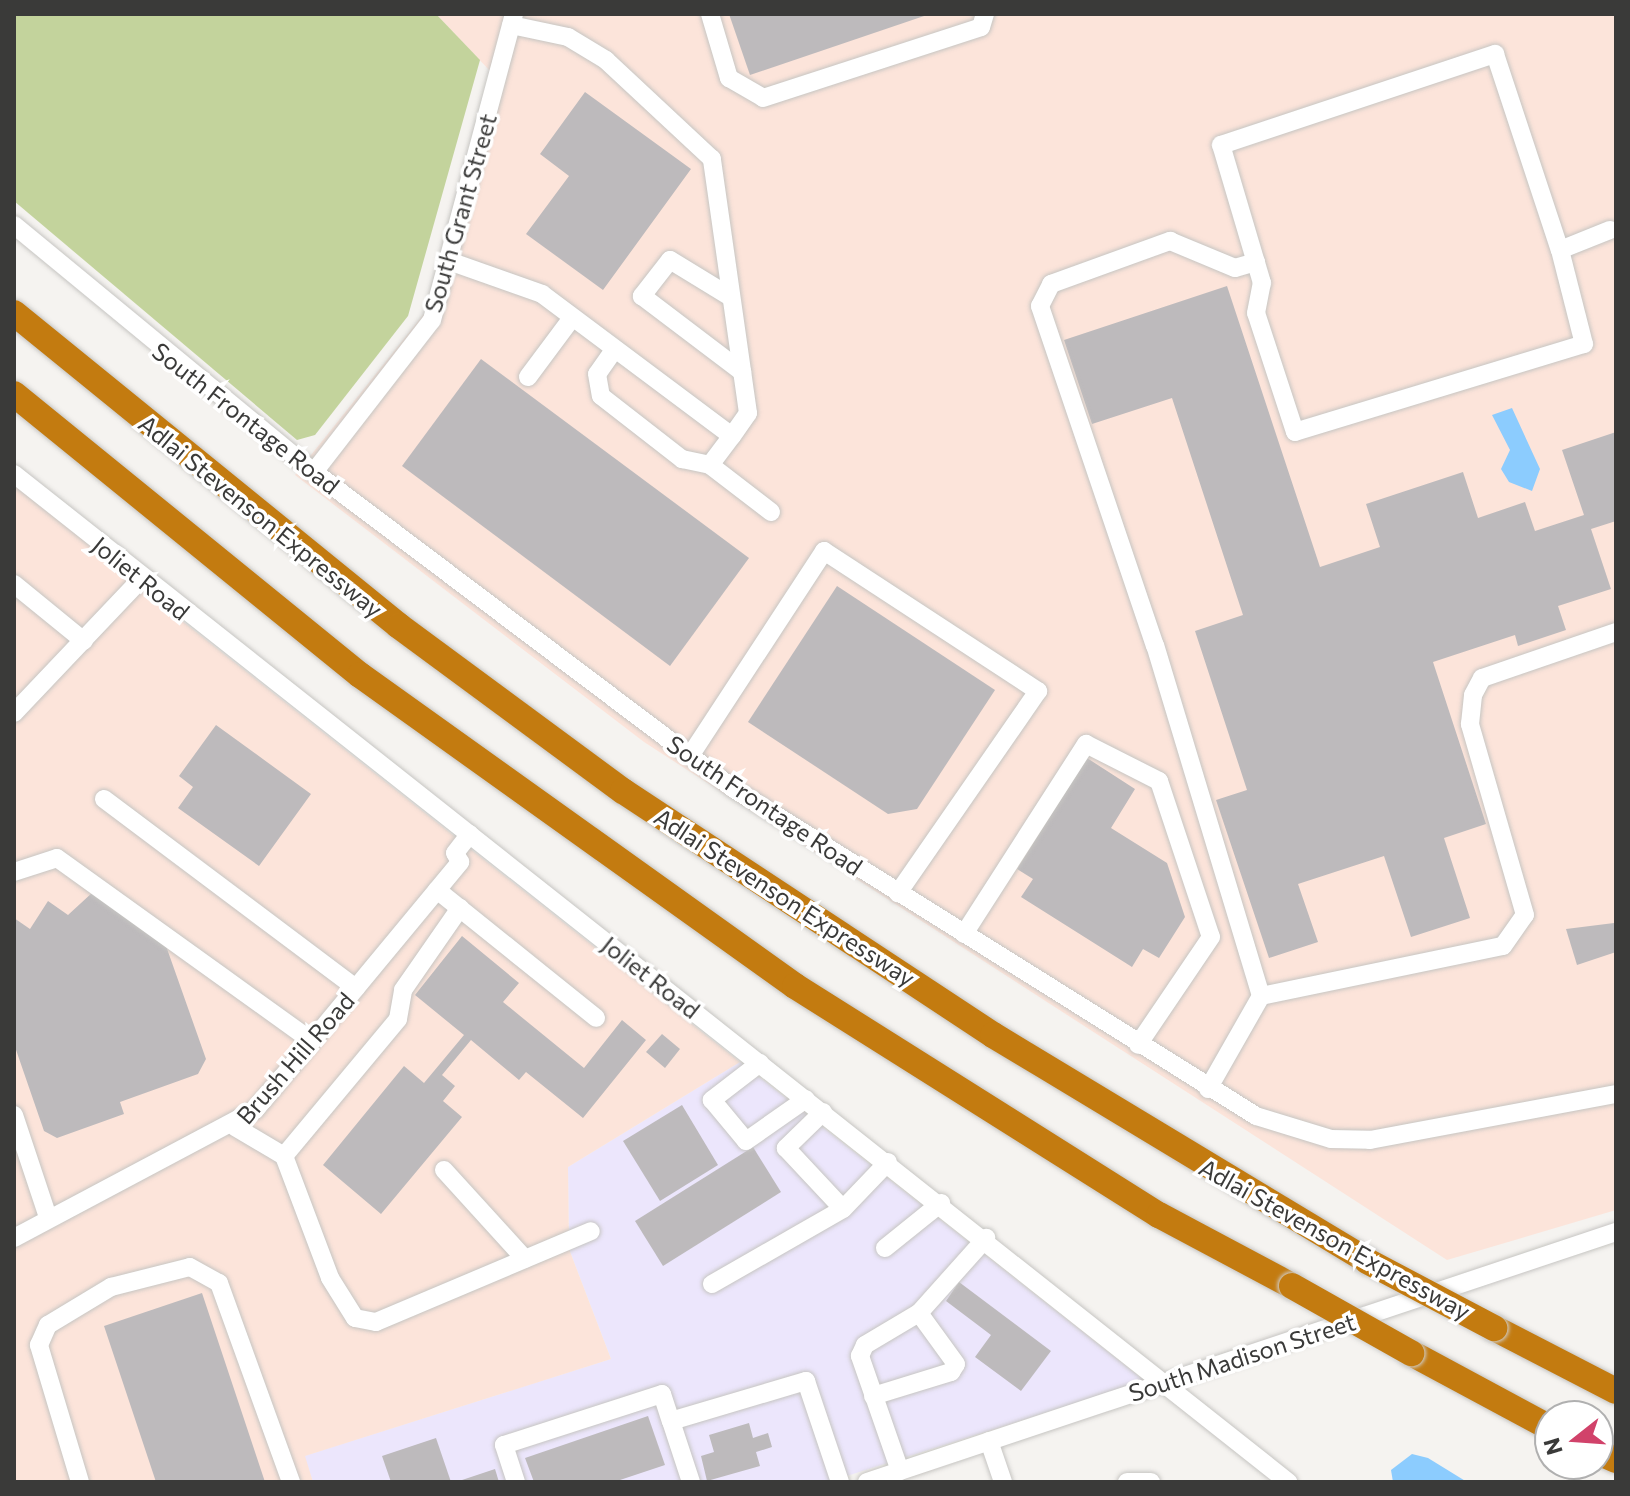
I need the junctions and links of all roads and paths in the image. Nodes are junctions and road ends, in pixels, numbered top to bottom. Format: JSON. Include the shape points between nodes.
{"nodes":[{"id":1,"x":710,"y":14,"type":"edge"},
{"id":2,"x":985,"y":14,"type":"edge"},
{"id":3,"x":512,"y":20,"type":"edge"},
{"id":4,"x":14,"y":225,"type":"edge"},
{"id":5,"x":1614,"y":235,"type":"edge"},
{"id":6,"x":1560,"y":250,"type":"junction"},
{"id":7,"x":449,"y":261,"type":"junction"},
{"id":8,"x":1256,"y":262,"type":"junction"},
{"id":9,"x":729,"y":296,"type":"junction"},
{"id":10,"x":14,"y":313,"type":"edge"},
{"id":11,"x":572,"y":318,"type":"junction"},
{"id":12,"x":614,"y":350,"type":"junction"},
{"id":13,"x":742,"y":372,"type":"junction"},
{"id":14,"x":528,"y":377,"type":"dead end"},
{"id":15,"x":14,"y":394,"type":"edge"},
{"id":16,"x":732,"y":436,"type":"junction"},
{"id":17,"x":710,"y":465,"type":"junction"},
{"id":18,"x":314,"y":472,"type":"junction"},
{"id":19,"x":14,"y":474,"type":"edge"},
{"id":20,"x":771,"y":512,"type":"dead end"},
{"id":21,"x":141,"y":579,"type":"junction"},
{"id":22,"x":14,"y":584,"type":"edge"},
{"id":23,"x":1616,"y":632,"type":"edge"},
{"id":24,"x":84,"y":641,"type":"junction"},
{"id":25,"x":14,"y":713,"type":"edge"},
{"id":26,"x":690,"y":756,"type":"junction"},
{"id":27,"x":104,"y":799,"type":"dead end"},
{"id":28,"x":470,"y":834,"type":"junction"},
{"id":29,"x":14,"y":872,"type":"edge"},
{"id":30,"x":437,"y":890,"type":"junction"},
{"id":31,"x":898,"y":893,"type":"junction"},
{"id":32,"x":460,"y":908,"type":"junction"},
{"id":33,"x":964,"y":934,"type":"junction"},
{"id":34,"x":356,"y":988,"type":"junction"},
{"id":35,"x":1261,"y":996,"type":"junction"},
{"id":36,"x":596,"y":1018,"type":"dead end"},
{"id":37,"x":312,"y":1041,"type":"junction"},
{"id":38,"x":1138,"y":1045,"type":"junction"},
{"id":39,"x":760,"y":1063,"type":"junction"},
{"id":40,"x":1208,"y":1089,"type":"junction"},
{"id":41,"x":1616,"y":1094,"type":"edge"},
{"id":42,"x":806,"y":1099,"type":"junction"},
{"id":43,"x":823,"y":1112,"type":"junction"},
{"id":44,"x":14,"y":1115,"type":"edge"},
{"id":45,"x":235,"y":1127,"type":"junction"},
{"id":46,"x":284,"y":1156,"type":"junction"},
{"id":47,"x":888,"y":1162,"type":"junction"},
{"id":48,"x":444,"y":1170,"type":"dead end"},
{"id":49,"x":941,"y":1203,"type":"junction"},
{"id":50,"x":843,"y":1209,"type":"junction"},
{"id":51,"x":48,"y":1217,"type":"junction"},
{"id":52,"x":591,"y":1231,"type":"dead end"},
{"id":53,"x":1616,"y":1232,"type":"edge"},
{"id":54,"x":14,"y":1238,"type":"edge"},
{"id":55,"x":986,"y":1238,"type":"junction"},
{"id":56,"x":885,"y":1248,"type":"dead end"},
{"id":57,"x":525,"y":1259,"type":"junction"},
{"id":58,"x":712,"y":1284,"type":"dead end"},
{"id":59,"x":919,"y":1313,"type":"junction"},
{"id":60,"x":1161,"y":1383,"type":"junction"},
{"id":61,"x":1616,"y":1391,"type":"edge"},
{"id":62,"x":873,"y":1396,"type":"junction"},
{"id":63,"x":1534,"y":1419,"type":"edge"},
{"id":64,"x":671,"y":1421,"type":"junction"},
{"id":65,"x":989,"y":1441,"type":"junction"},
{"id":66,"x":895,"y":1476,"type":"edge"},
{"id":67,"x":80,"y":1482,"type":"edge"},
{"id":68,"x":291,"y":1482,"type":"edge"},
{"id":69,"x":516,"y":1482,"type":"edge"},
{"id":70,"x":691,"y":1482,"type":"edge"},
{"id":71,"x":840,"y":1482,"type":"edge"},
{"id":72,"x":867,"y":1482,"type":"edge"},
{"id":73,"x":1003,"y":1482,"type":"edge"},
{"id":74,"x":1127,"y":1482,"type":"edge"},
{"id":75,"x":1151,"y":1482,"type":"edge"},
{"id":76,"x":1288,"y":1482,"type":"edge"}],
"edges":[{"from":1,"to":2,"type":"street","via":[[729,78],[763,98],[981,27]]},
{"from":3,"to":7,"type":"street","name":"South Grant Street"},
{"from":3,"to":9,"type":"street","via":[[568,37],[606,60],[712,159]]},
{"from":4,"to":18,"type":"street","name":"South Frontage Road"},
{"from":5,"to":6,"type":"street"},
{"from":6,"to":8,"type":"street","via":[[1584,344],[1295,432],[1256,313],[1262,283]]},
{"from":6,"to":8,"type":"street","via":[[1495,54],[1221,145]]},
{"from":7,"to":11,"type":"street","via":[[542,294]]},
{"from":7,"to":18,"type":"street","name":"South Grant Street","via":[[432,320]]},
{"from":8,"to":35,"type":"street","via":[[1235,268],[1170,241],[1051,284],[1040,306],[1155,646]]},
{"from":9,"to":13,"type":"street"},
{"from":9,"to":13,"type":"street","via":[[670,260],[642,296]]},
{"from":10,"to":61,"type":"highway","name":"Adlai Stevenson Expressway","bridge":true,"via":[[399,626],[623,791],[993,1035],[1367,1261]]},
{"from":11,"to":12,"type":"street"},
{"from":11,"to":14,"type":"street"},
{"from":12,"to":16,"type":"street"},
{"from":12,"to":17,"type":"street","via":[[597,374],[601,396],[682,459]]},
{"from":13,"to":16,"type":"street","via":[[748,413]]},
{"from":15,"to":63,"type":"highway","bridge":true,"via":[[360,675],[795,986],[1159,1215]]},
{"from":16,"to":17,"type":"street"},
{"from":17,"to":20,"type":"street"},
{"from":18,"to":26,"type":"street","name":"South Frontage Road"},
{"from":19,"to":21,"type":"street","name":"Joliet Road"},
{"from":21,"to":24,"type":"street"},
{"from":21,"to":28,"type":"street","name":"Joliet Road"},
{"from":22,"to":24,"type":"street"},
{"from":23,"to":35,"type":"street","via":[[1482,678],[1473,695],[1470,724],[1525,915],[1503,946]]},
{"from":24,"to":25,"type":"street"},
{"from":26,"to":31,"type":"street","name":"South Frontage Road"},
{"from":26,"to":31,"type":"street","via":[[824,551],[1038,691]]},
{"from":27,"to":34,"type":"street"},
{"from":28,"to":30,"type":"street","name":"Brush Hill Road"},
{"from":28,"to":39,"type":"street","name":"Joliet Road"},
{"from":29,"to":37,"type":"street","via":[[57,858]]},
{"from":30,"to":32,"type":"street"},
{"from":30,"to":34,"type":"street","name":"Brush Hill Road"},
{"from":31,"to":33,"type":"street","name":"South Frontage Road"},
{"from":32,"to":36,"type":"street"},
{"from":32,"to":46,"type":"street","via":[[403,990],[398,1019]]},
{"from":33,"to":38,"type":"street","name":"South Frontage Road"},
{"from":33,"to":38,"type":"street","via":[[1086,744],[1159,781],[1211,937]]},
{"from":34,"to":37,"type":"street","name":"Brush Hill Road"},
{"from":35,"to":40,"type":"street"},
{"from":37,"to":45,"type":"street","name":"Brush Hill Road"},
{"from":38,"to":40,"type":"street","name":"South Frontage Road"},
{"from":39,"to":42,"type":"street","name":"Joliet Road"},
{"from":39,"to":42,"type":"street","via":[[712,1100],[746,1141]]},
{"from":40,"to":41,"type":"street","name":"South Frontage Road","via":[[1294,1131],[1370,1140]]},
{"from":42,"to":43,"type":"street","name":"Joliet Road"},
{"from":43,"to":47,"type":"street","name":"Joliet Road"},
{"from":43,"to":50,"type":"street","via":[[786,1148]]},
{"from":44,"to":51,"type":"street"},
{"from":45,"to":46,"type":"street"},
{"from":45,"to":51,"type":"street","name":"Brush Hill Road"},
{"from":46,"to":57,"type":"street","via":[[330,1278],[355,1318],[376,1322]]},
{"from":47,"to":49,"type":"street","name":"Joliet Road"},
{"from":47,"to":50,"type":"street"},
{"from":48,"to":57,"type":"street"},
{"from":49,"to":55,"type":"street","name":"Joliet Road"},
{"from":49,"to":56,"type":"street"},
{"from":50,"to":58,"type":"street"},
{"from":51,"to":54,"type":"street","name":"Brush Hill Road"},
{"from":52,"to":57,"type":"street"},
{"from":53,"to":60,"type":"street","name":"South Madison Street"},
{"from":55,"to":59,"type":"street"},
{"from":55,"to":60,"type":"street","name":"Joliet Road"},
{"from":59,"to":62,"type":"street","via":[[865,1345],[860,1356]]},
{"from":59,"to":62,"type":"street","via":[[956,1364],[951,1372]]},
{"from":60,"to":65,"type":"street","name":"South Madison Street"},
{"from":60,"to":76,"type":"street","name":"Joliet Road"},
{"from":62,"to":66,"type":"street"},
{"from":64,"to":69,"type":"street","via":[[662,1394],[504,1445]]},
{"from":64,"to":70,"type":"street"},
{"from":64,"to":71,"type":"street","via":[[806,1381]]},
{"from":65,"to":66,"type":"street","name":"South Madison Street"},
{"from":65,"to":73,"type":"street"},
{"from":66,"to":72,"type":"street","name":"South Madison Street"},
{"from":67,"to":68,"type":"street","via":[[39,1345],[48,1325],[111,1287],[190,1267],[219,1283]]},
{"from":74,"to":75,"type":"street"}]}
